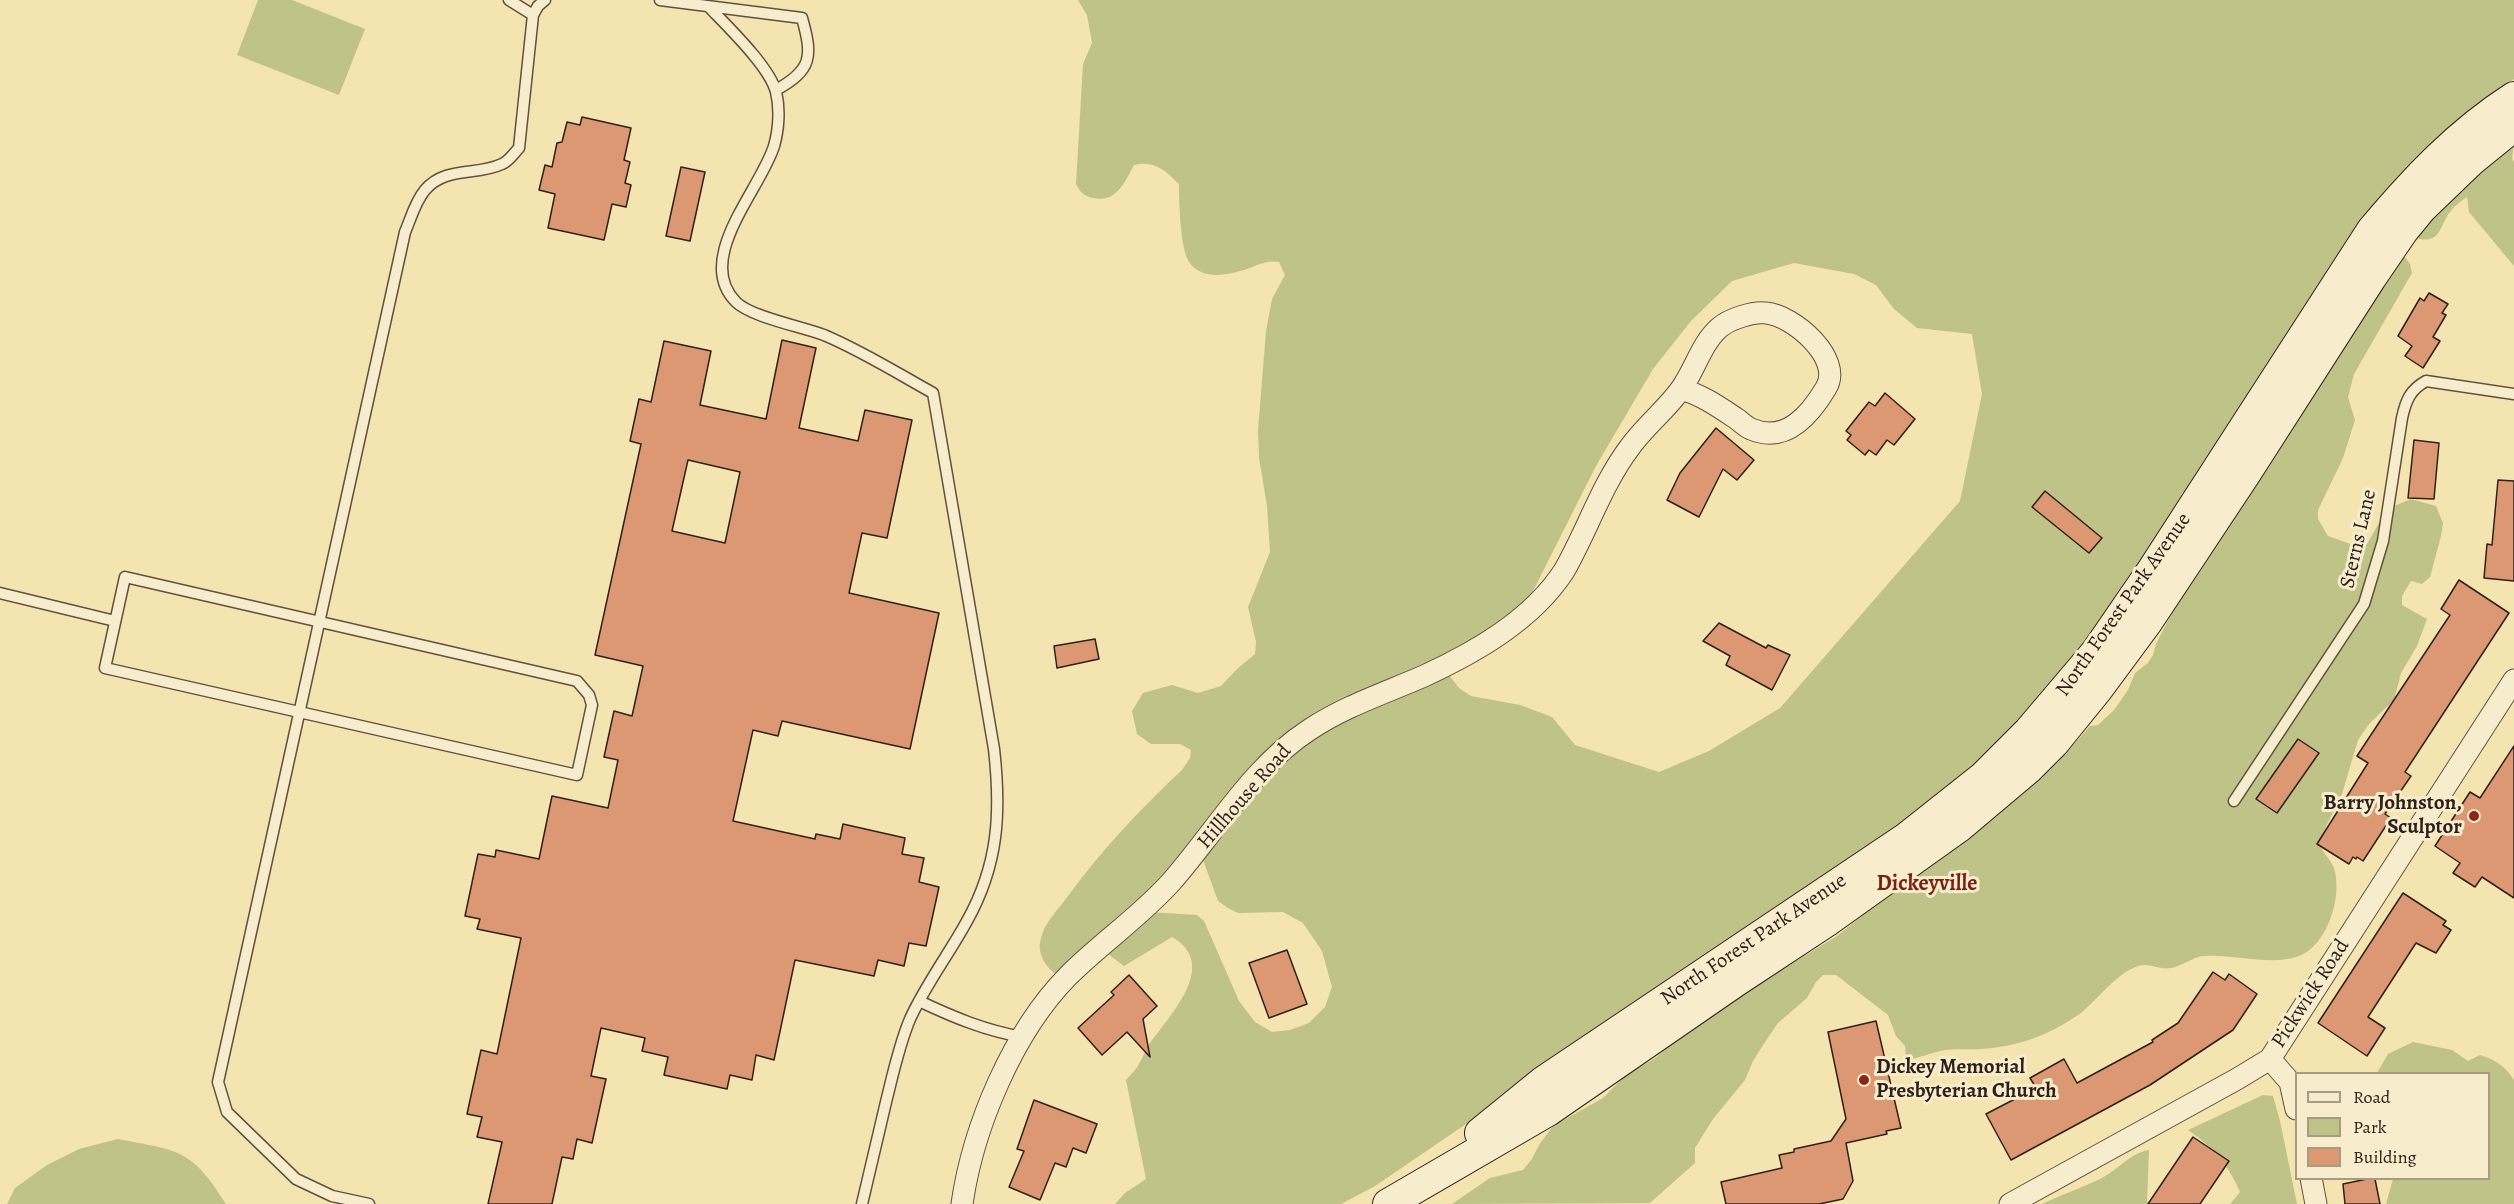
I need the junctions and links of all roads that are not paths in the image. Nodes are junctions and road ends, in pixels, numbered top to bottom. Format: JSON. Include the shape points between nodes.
{"nodes":[{"id":1,"x":509,"y":0,"type":"edge"},
{"id":2,"x":545,"y":0,"type":"edge"},
{"id":3,"x":660,"y":0,"type":"edge"},
{"id":4,"x":709,"y":7,"type":"junction"},
{"id":5,"x":533,"y":15,"type":"junction"},
{"id":6,"x":776,"y":90,"type":"junction"},
{"id":7,"x":2514,"y":97,"type":"edge"},
{"id":8,"x":2514,"y":126,"type":"edge"},
{"id":9,"x":1681,"y":389,"type":"junction"},
{"id":10,"x":2514,"y":394,"type":"edge"},
{"id":11,"x":0,"y":593,"type":"edge"},
{"id":12,"x":116,"y":621,"type":"junction"},
{"id":13,"x":320,"y":621,"type":"junction"},
{"id":14,"x":2514,"y":680,"type":"edge"},
{"id":15,"x":300,"y":712,"type":"junction"},
{"id":16,"x":2234,"y":801,"type":"dead end"},
{"id":17,"x":920,"y":1001,"type":"junction"},
{"id":18,"x":1023,"y":1037,"type":"junction"},
{"id":19,"x":2270,"y":1059,"type":"junction"},
{"id":20,"x":2295,"y":1104,"type":"edge"},
{"id":21,"x":2311,"y":1180,"type":"edge"},
{"id":22,"x":1397,"y":1198,"type":"edge"},
{"id":23,"x":369,"y":1204,"type":"edge"},
{"id":24,"x":862,"y":1204,"type":"edge"},
{"id":25,"x":962,"y":1204,"type":"edge"},
{"id":26,"x":2010,"y":1204,"type":"edge"},
{"id":27,"x":2316,"y":1204,"type":"edge"}],
"edges":[{"from":1,"to":5,"type":"lane"},
{"from":2,"to":5,"type":"lane"},
{"from":3,"to":4,"type":"lane"},
{"from":4,"to":6,"type":"lane","via":[[752,52]]},
{"from":4,"to":6,"type":"lane","via":[[802,18],[807,35],[803,72]]},
{"from":5,"to":13,"type":"lane","via":[[519,148],[504,163],[440,178],[426,189],[405,232]]},
{"from":6,"to":17,"type":"lane","via":[[775,144],[723,249],[722,271],[727,292],[738,304],[825,335],[933,393],[994,749],[999,793],[992,861],[968,920]]},
{"from":7,"to":22,"type":"main road","name":"North Forest Park Avenue","via":[[2440,155],[2372,230],[2096,652],[2045,715],[1983,777],[1906,838],[1544,1082]]},
{"from":8,"to":22,"type":"main road","name":"North Forest Park Avenue","via":[[2472,160],[2403,231],[2148,621],[2097,690],[2029,768],[1959,827],[1826,922],[1548,1111]]},
{"from":9,"to":9,"type":"street","name":"Hillhouse Road","via":[[1720,327],[1745,316],[1766,313],[1795,325],[1810,337],[1825,354],[1831,371],[1822,395],[1792,429],[1781,433],[1751,429],[1699,394]]},
{"from":9,"to":18,"type":"street","name":"Hillhouse Road","via":[[1630,447],[1564,571],[1537,605],[1473,651],[1330,717],[1285,747],[1169,884],[1056,989]]},
{"from":10,"to":16,"type":"lane","name":"Sterns Lane","via":[[2426,381],[2410,393],[2402,418],[2383,542],[2364,604]]},
{"from":11,"to":12,"type":"lane"},
{"from":12,"to":13,"type":"lane","via":[[125,577]]},
{"from":12,"to":15,"type":"lane","via":[[105,668]]},
{"from":13,"to":15,"type":"lane"},
{"from":13,"to":15,"type":"lane","via":[[577,681],[590,695],[592,705],[577,775]]},
{"from":14,"to":19,"type":"street","name":"Pickwick Road"},
{"from":15,"to":23,"type":"lane","via":[[218,1083],[227,1112],[296,1179],[332,1196]]},
{"from":17,"to":18,"type":"lane","via":[[978,1026]]},
{"from":17,"to":24,"type":"lane","via":[[896,1060]]},
{"from":18,"to":25,"type":"street","name":"Hillhouse Road","via":[[980,1128]]},
{"from":19,"to":20,"type":"street","via":[[2290,1082]]},
{"from":19,"to":26,"type":"street","name":"Pickwick Road"},
{"from":21,"to":27,"type":"street"}]}
